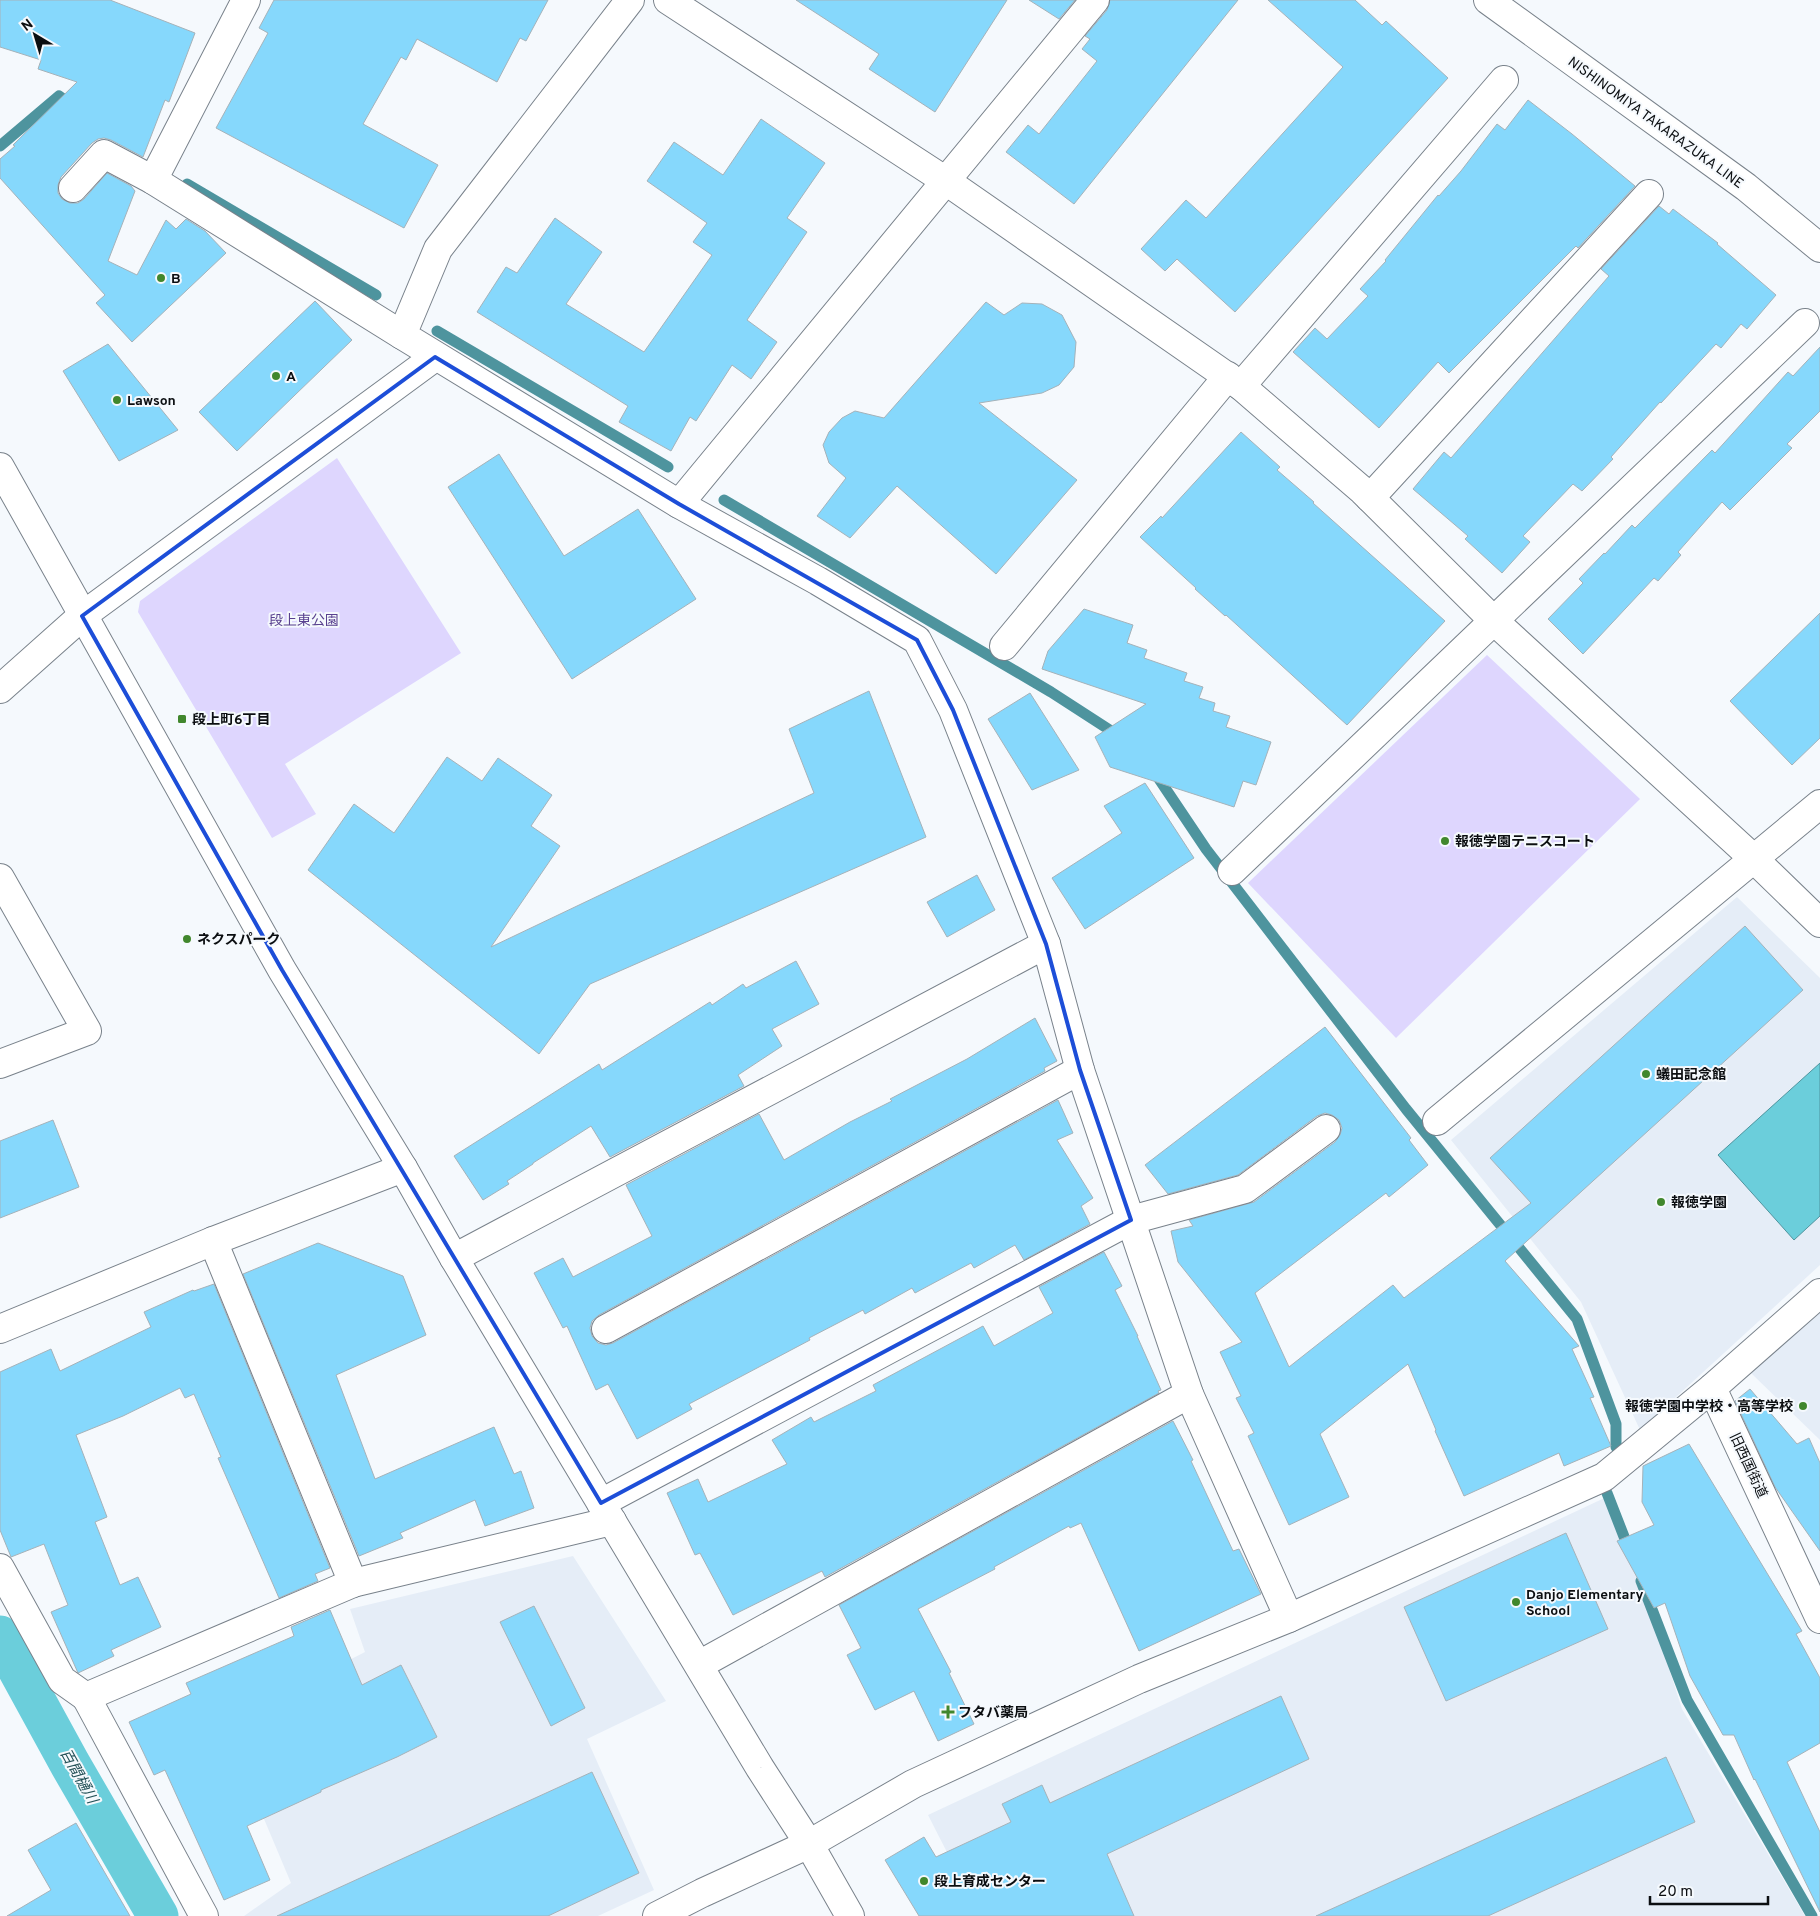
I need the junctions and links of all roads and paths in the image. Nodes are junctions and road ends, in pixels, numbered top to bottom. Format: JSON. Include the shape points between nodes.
{"nodes":[{"id":1,"x":246,"y":0,"type":"edge"},
{"id":2,"x":630,"y":0,"type":"edge"},
{"id":3,"x":668,"y":0,"type":"edge"},
{"id":4,"x":1095,"y":0,"type":"edge"},
{"id":5,"x":1488,"y":0,"type":"edge"},
{"id":6,"x":1504,"y":80,"type":"dead end"},
{"id":7,"x":153,"y":180,"type":"junction"},
{"id":8,"x":946,"y":181,"type":"junction"},
{"id":9,"x":73,"y":188,"type":"dead end"},
{"id":10,"x":1649,"y":194,"type":"dead end"},
{"id":11,"x":1820,"y":248,"type":"edge"},
{"id":12,"x":1805,"y":323,"type":"dead end"},
{"id":13,"x":402,"y":335,"type":"junction"},
{"id":14,"x":435,"y":357,"type":"junction"},
{"id":15,"x":1235,"y":381,"type":"junction"},
{"id":16,"x":0,"y":467,"type":"edge"},
{"id":17,"x":1370,"y":498,"type":"junction"},
{"id":18,"x":679,"y":504,"type":"junction"},
{"id":19,"x":82,"y":616,"type":"junction"},
{"id":20,"x":1493,"y":620,"type":"junction"},
{"id":21,"x":1004,"y":646,"type":"dead end"},
{"id":22,"x":0,"y":689,"type":"edge"},
{"id":23,"x":1820,"y":804,"type":"edge"},
{"id":24,"x":1753,"y":858,"type":"junction"},
{"id":25,"x":1232,"y":871,"type":"dead end"},
{"id":26,"x":4,"y":896,"type":"edge"},
{"id":27,"x":1820,"y":923,"type":"edge"},
{"id":28,"x":1046,"y":944,"type":"junction"},
{"id":29,"x":0,"y":1064,"type":"edge"},
{"id":30,"x":1080,"y":1070,"type":"junction"},
{"id":31,"x":1437,"y":1121,"type":"dead end"},
{"id":32,"x":1326,"y":1129,"type":"dead end"},
{"id":33,"x":403,"y":1168,"type":"junction"},
{"id":34,"x":1131,"y":1220,"type":"junction"},
{"id":35,"x":213,"y":1241,"type":"junction"},
{"id":36,"x":454,"y":1258,"type":"junction"},
{"id":37,"x":1820,"y":1293,"type":"edge"},
{"id":38,"x":606,"y":1328,"type":"dead end"},
{"id":39,"x":0,"y":1329,"type":"edge"},
{"id":40,"x":1712,"y":1388,"type":"junction"},
{"id":41,"x":1189,"y":1394,"type":"junction"},
{"id":42,"x":606,"y":1512,"type":"junction"},
{"id":43,"x":0,"y":1568,"type":"edge"},
{"id":44,"x":353,"y":1583,"type":"junction"},
{"id":45,"x":1289,"y":1618,"type":"junction"},
{"id":46,"x":1820,"y":1619,"type":"edge"},
{"id":47,"x":699,"y":1664,"type":"junction"},
{"id":48,"x":86,"y":1697,"type":"junction"},
{"id":49,"x":809,"y":1844,"type":"junction"},
{"id":50,"x":204,"y":1916,"type":"edge"},
{"id":51,"x":657,"y":1916,"type":"edge"},
{"id":52,"x":850,"y":1916,"type":"edge"}],
"edges":[{"from":1,"to":7,"type":"street"},
{"from":2,"to":13,"type":"street","via":[[438,249]]},
{"from":3,"to":8,"type":"street"},
{"from":4,"to":8,"type":"street"},
{"from":5,"to":11,"type":"street","name":"NISHINOMIYA TAKARAZUKA LINE","via":[[1746,187]]},
{"from":6,"to":15,"type":"street"},
{"from":7,"to":9,"type":"street","via":[[104,154]]},
{"from":7,"to":13,"type":"street"},
{"from":8,"to":15,"type":"street"},
{"from":8,"to":18,"type":"street"},
{"from":10,"to":17,"type":"street"},
{"from":12,"to":20,"type":"street"},
{"from":13,"to":14,"type":"street"},
{"from":14,"to":18,"type":"street"},
{"from":14,"to":19,"type":"street"},
{"from":15,"to":17,"type":"street"},
{"from":15,"to":21,"type":"street"},
{"from":16,"to":19,"type":"street"},
{"from":17,"to":20,"type":"street"},
{"from":18,"to":28,"type":"street","via":[[918,640],[954,710]]},
{"from":19,"to":22,"type":"street"},
{"from":19,"to":33,"type":"street","via":[[277,961]]},
{"from":20,"to":24,"type":"street"},
{"from":20,"to":25,"type":"street"},
{"from":23,"to":24,"type":"street"},
{"from":24,"to":27,"type":"street"},
{"from":24,"to":31,"type":"street"},
{"from":26,"to":29,"type":"street","via":[[87,1031]]},
{"from":28,"to":30,"type":"street"},
{"from":28,"to":36,"type":"street"},
{"from":30,"to":34,"type":"street"},
{"from":30,"to":38,"type":"street"},
{"from":32,"to":34,"type":"street","via":[[1245,1189]]},
{"from":33,"to":35,"type":"street"},
{"from":33,"to":36,"type":"street"},
{"from":34,"to":41,"type":"street"},
{"from":34,"to":42,"type":"street"},
{"from":35,"to":39,"type":"street"},
{"from":35,"to":44,"type":"street"},
{"from":36,"to":42,"type":"street"},
{"from":37,"to":40,"type":"street"},
{"from":40,"to":45,"type":"street","via":[[1604,1477]]},
{"from":40,"to":46,"type":"street","name":"旧西国街道"},
{"from":41,"to":45,"type":"street"},
{"from":41,"to":47,"type":"street"},
{"from":42,"to":44,"type":"street"},
{"from":42,"to":47,"type":"street"},
{"from":43,"to":48,"type":"street","via":[[62,1680]]},
{"from":44,"to":48,"type":"street"},
{"from":45,"to":49,"type":"street","via":[[1139,1680],[913,1784]]},
{"from":47,"to":49,"type":"street"},
{"from":48,"to":50,"type":"street"},
{"from":49,"to":51,"type":"street"},
{"from":49,"to":52,"type":"street"}]}
